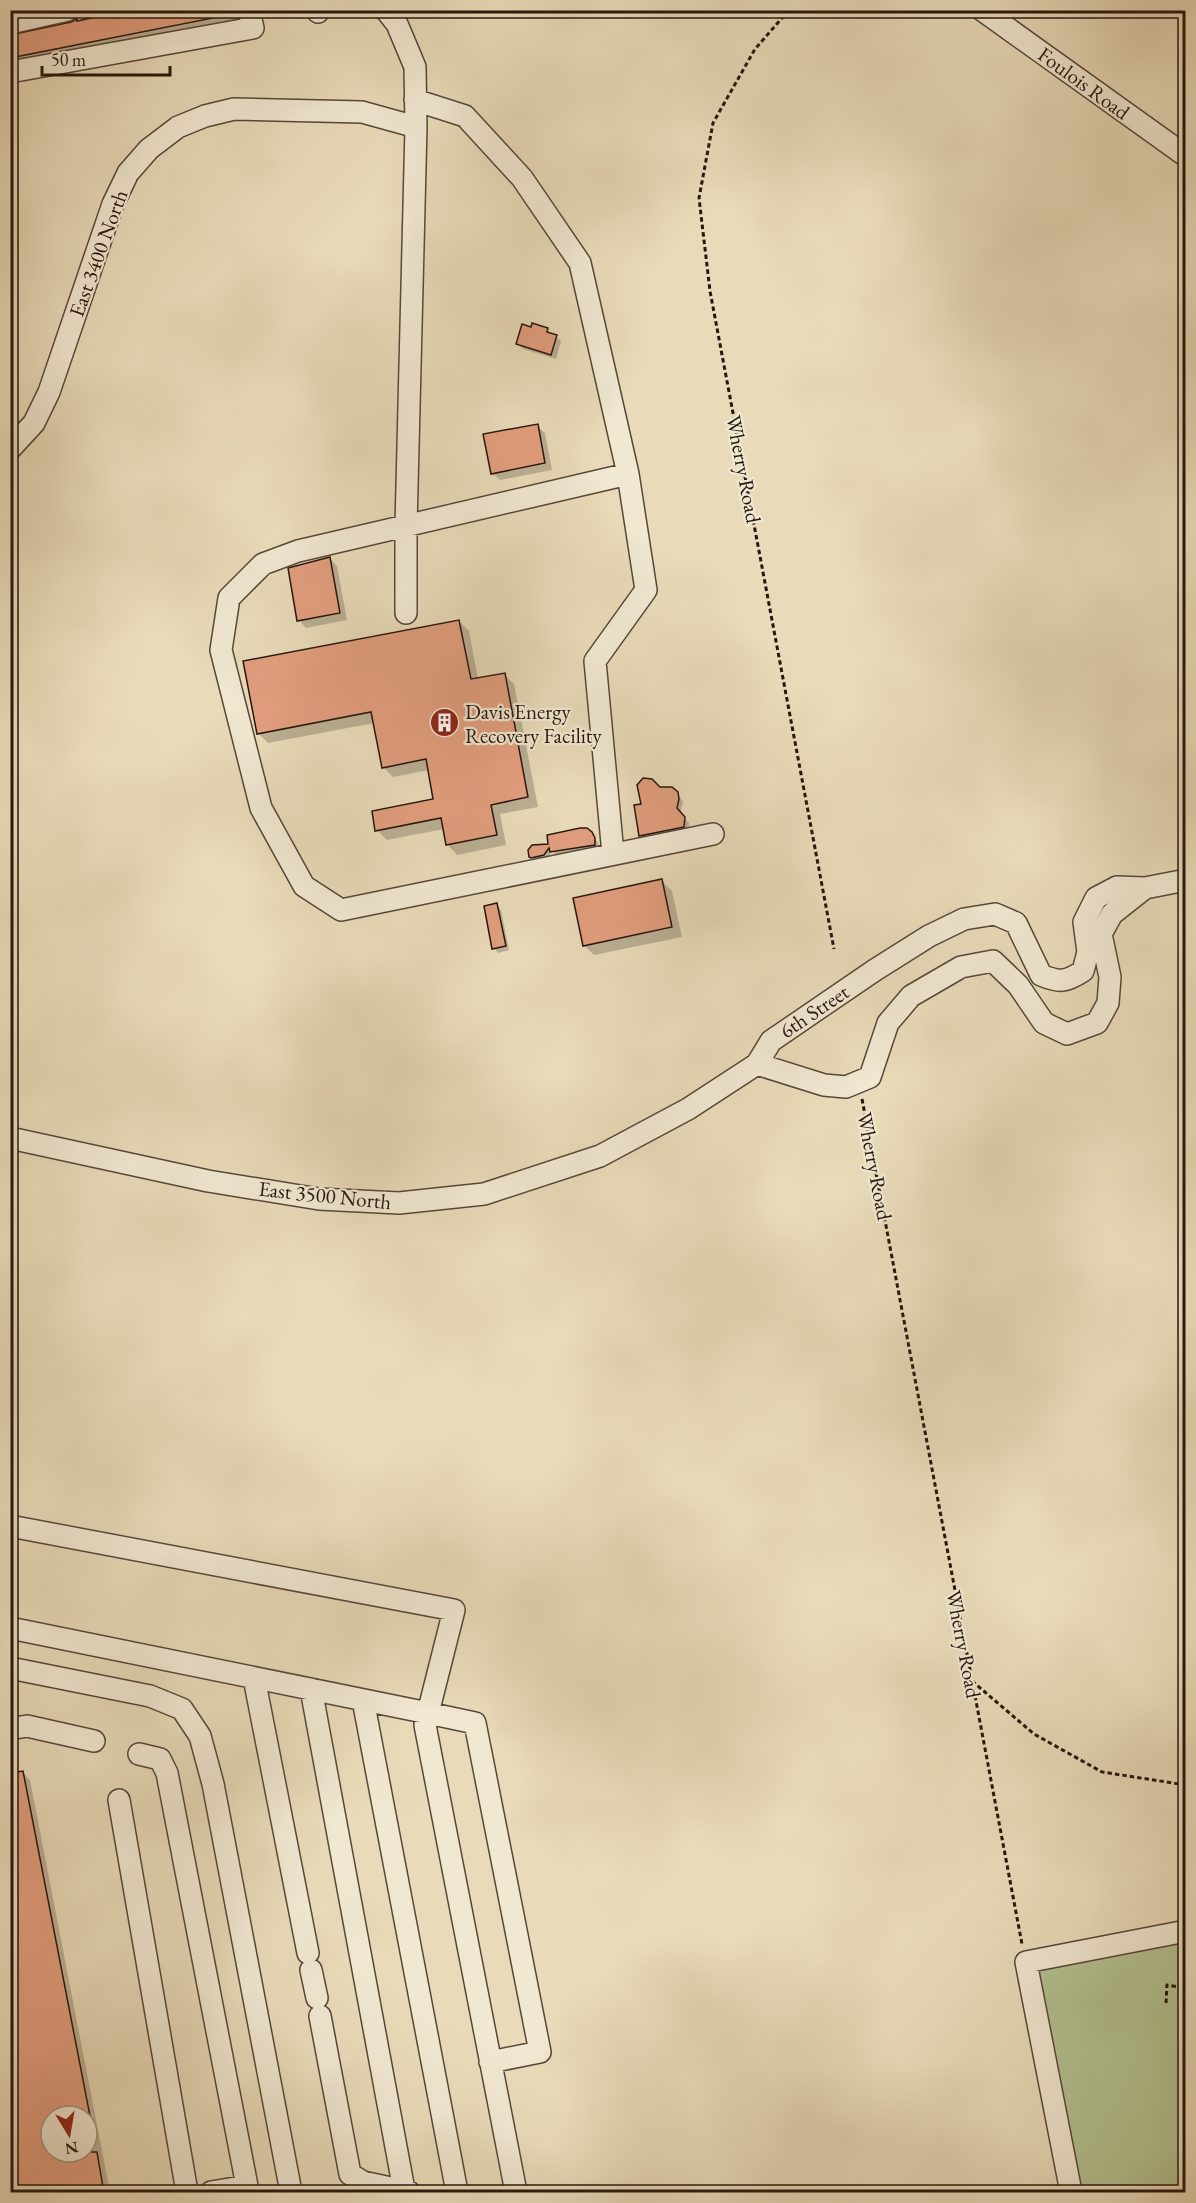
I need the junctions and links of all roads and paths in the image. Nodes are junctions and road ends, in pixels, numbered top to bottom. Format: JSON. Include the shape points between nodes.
{"nodes":[{"id":1,"x":68,"y":10,"type":"edge"},
{"id":2,"x":249,"y":10,"type":"edge"},
{"id":3,"x":386,"y":10,"type":"edge"},
{"id":4,"x":789,"y":10,"type":"edge"},
{"id":5,"x":982,"y":10,"type":"edge"},
{"id":6,"x":10,"y":23,"type":"edge"},
{"id":7,"x":10,"y":72,"type":"edge"},
{"id":8,"x":415,"y":100,"type":"junction"},
{"id":9,"x":416,"y":127,"type":"junction"},
{"id":10,"x":1185,"y":156,"type":"edge"},
{"id":11,"x":10,"y":449,"type":"edge"},
{"id":12,"x":628,"y":474,"type":"junction"},
{"id":13,"x":406,"y":526,"type":"junction"},
{"id":14,"x":406,"y":613,"type":"dead end"},
{"id":15,"x":713,"y":834,"type":"dead end"},
{"id":16,"x":613,"y":854,"type":"junction"},
{"id":17,"x":1185,"y":880,"type":"edge"},
{"id":18,"x":1145,"y":888,"type":"junction"},
{"id":19,"x":834,"y":949,"type":"dead end"},
{"id":20,"x":757,"y":1064,"type":"junction"},
{"id":21,"x":862,"y":1094,"type":"dead end"},
{"id":22,"x":10,"y":1138,"type":"edge"},
{"id":23,"x":10,"y":1526,"type":"edge"},
{"id":24,"x":10,"y":1628,"type":"edge"},
{"id":25,"x":10,"y":1668,"type":"edge"},
{"id":26,"x":254,"y":1678,"type":"junction"},
{"id":27,"x":971,"y":1680,"type":"junction"},
{"id":28,"x":311,"y":1689,"type":"junction"},
{"id":29,"x":363,"y":1700,"type":"junction"},
{"id":30,"x":428,"y":1713,"type":"junction"},
{"id":31,"x":10,"y":1729,"type":"edge"},
{"id":32,"x":94,"y":1741,"type":"dead end"},
{"id":33,"x":139,"y":1754,"type":"dead end"},
{"id":34,"x":1185,"y":1785,"type":"edge"},
{"id":35,"x":118,"y":1800,"type":"dead end"},
{"id":36,"x":1185,"y":1931,"type":"edge"},
{"id":37,"x":1026,"y":1962,"type":"junction"},
{"id":38,"x":1185,"y":1988,"type":"edge"},
{"id":39,"x":1166,"y":2003,"type":"dead end"},
{"id":40,"x":490,"y":2062,"type":"junction"},
{"id":41,"x":406,"y":2191,"type":"edge"},
{"id":42,"x":188,"y":2193,"type":"edge"},
{"id":43,"x":211,"y":2193,"type":"edge"},
{"id":44,"x":291,"y":2193,"type":"edge"},
{"id":45,"x":457,"y":2193,"type":"edge"},
{"id":46,"x":516,"y":2193,"type":"edge"},
{"id":47,"x":1071,"y":2193,"type":"edge"}],
"edges":[{"from":1,"to":6,"type":"street"},
{"from":2,"to":7,"type":"street","via":[[253,28]]},
{"from":3,"to":8,"type":"street","via":[[397,24],[415,67]]},
{"from":4,"to":19,"type":"path","name":"Wherry Road","via":[[754,49],[713,123],[699,198],[710,291]]},
{"from":5,"to":10,"type":"street","name":"Foulois Road"},
{"from":8,"to":9,"type":"street"},
{"from":8,"to":12,"type":"street","via":[[465,116],[522,178],[580,263]]},
{"from":9,"to":11,"type":"street","name":"East 3400 North","via":[[362,112],[234,109],[178,127],[149,149],[128,173],[113,204],[49,392],[34,423]]},
{"from":9,"to":13,"type":"street"},
{"from":12,"to":13,"type":"street"},
{"from":12,"to":16,"type":"street","via":[[646,590],[595,661]]},
{"from":13,"to":14,"type":"street"},
{"from":13,"to":16,"type":"street","via":[[298,551],[263,564],[229,598],[221,650],[261,808],[304,886],[341,910]]},
{"from":15,"to":16,"type":"street"},
{"from":17,"to":18,"type":"street","name":"6th Street"},
{"from":18,"to":20,"type":"street","name":"6th Street","via":[[1117,887],[1096,898],[1084,922],[1088,952],[1083,970],[1071,979],[1057,981],[1041,975],[1016,923],[995,914],[963,919],[929,936],[771,1041]]},
{"from":18,"to":20,"type":"street","name":"6th Street","via":[[1112,914],[1101,934],[1110,977],[1108,1003],[1097,1023],[1068,1034],[1044,1023],[1018,986],[993,961],[961,967],[911,996],[888,1023],[870,1077],[854,1084],[824,1085]]},
{"from":20,"to":22,"type":"street","name":"East 3500 North","via":[[688,1109],[600,1156],[484,1194],[399,1203],[319,1199],[208,1181]]},
{"from":21,"to":27,"type":"path","name":"Wherry Road"},
{"from":23,"to":30,"type":"street","via":[[454,1610]]},
{"from":24,"to":26,"type":"street"},
{"from":25,"to":44,"type":"street","via":[[150,1696],[182,1709],[200,1736],[213,1784]]},
{"from":26,"to":28,"type":"street"},
{"from":26,"to":41,"type":"street","via":[[350,2174]]},
{"from":27,"to":34,"type":"path","via":[[1034,1734],[1102,1772]]},
{"from":27,"to":37,"type":"path","name":"Wherry Road"},
{"from":28,"to":29,"type":"street"},
{"from":28,"to":41,"type":"street"},
{"from":29,"to":30,"type":"street"},
{"from":29,"to":45,"type":"street"},
{"from":30,"to":40,"type":"street","via":[[425,1725]]},
{"from":30,"to":40,"type":"street","via":[[475,1723],[540,2052]]},
{"from":31,"to":32,"type":"street","via":[[27,1726]]},
{"from":33,"to":43,"type":"street","via":[[160,1759],[167,1773],[247,2186]]},
{"from":35,"to":42,"type":"street"},
{"from":36,"to":37,"type":"street"},
{"from":37,"to":47,"type":"street"},
{"from":38,"to":39,"type":"path","via":[[1167,1986]]},
{"from":40,"to":46,"type":"street"}]}
